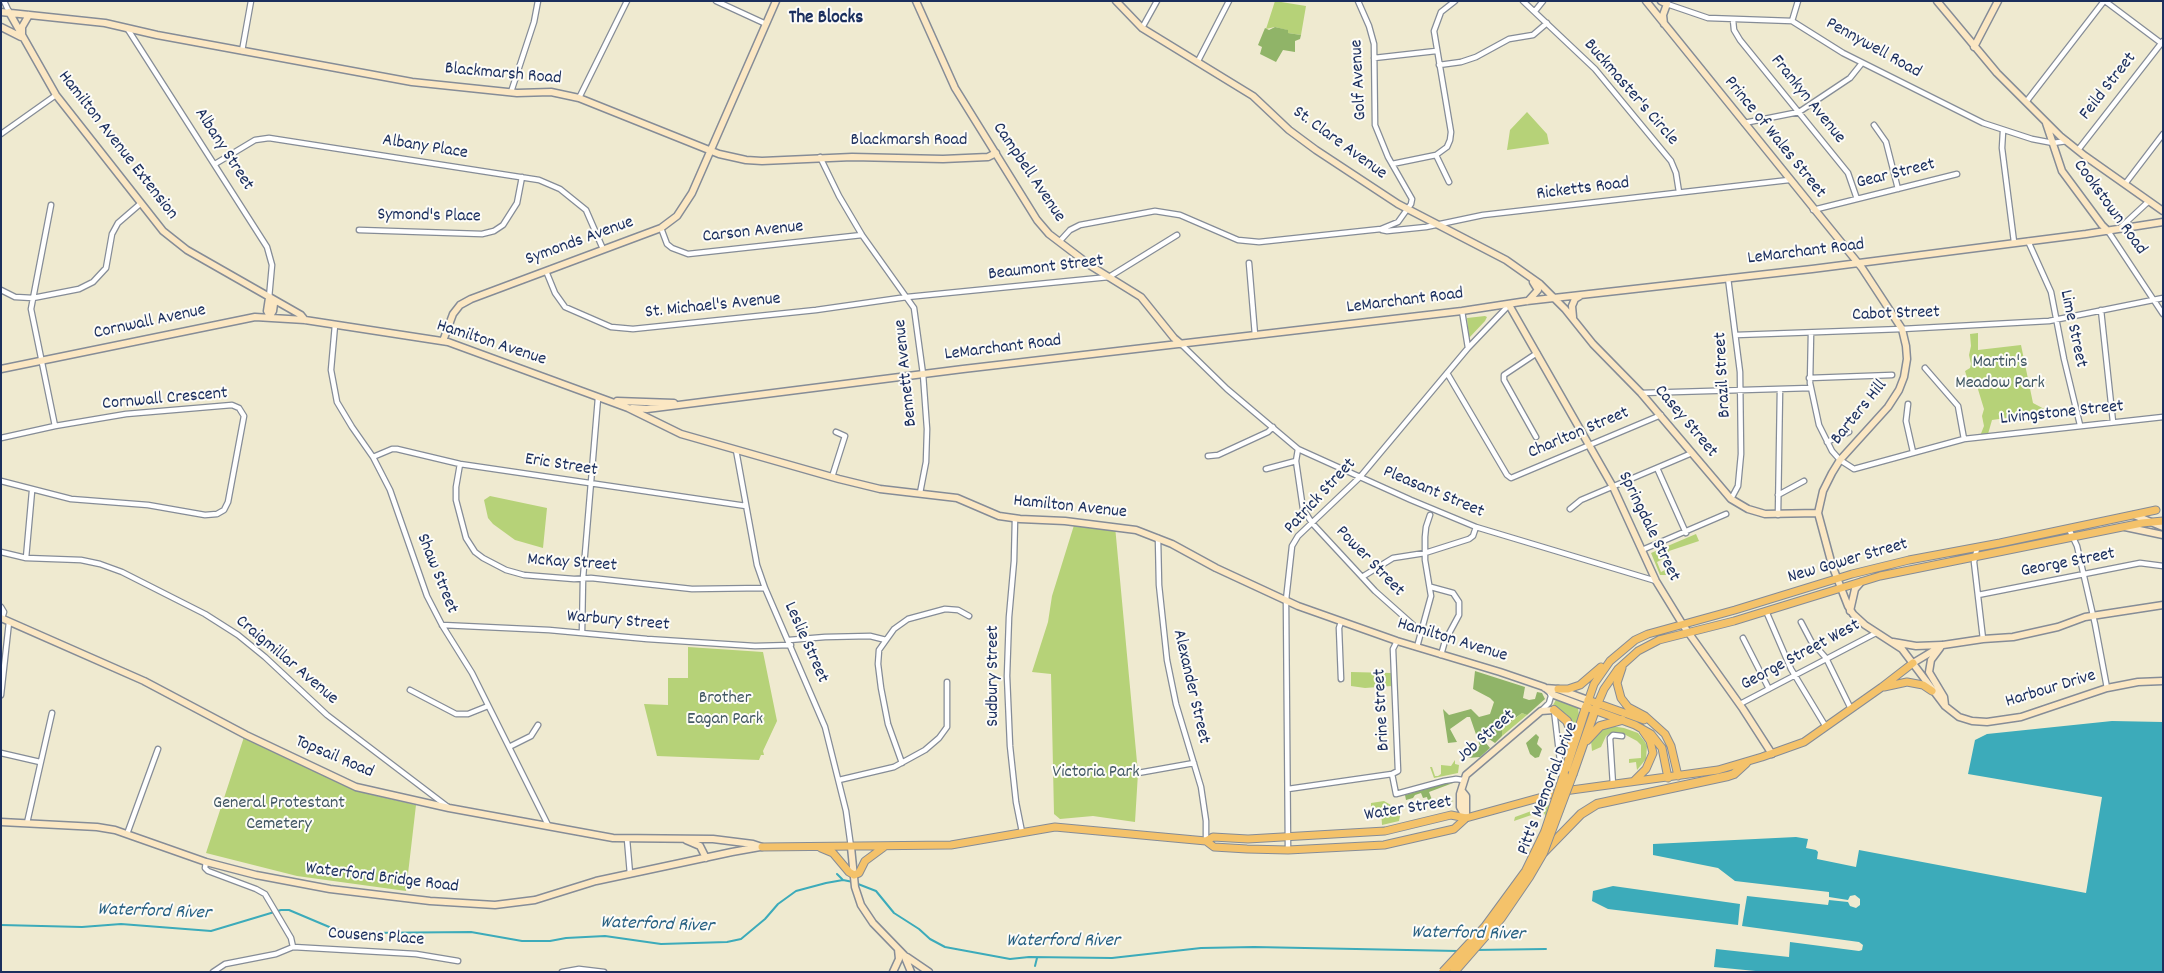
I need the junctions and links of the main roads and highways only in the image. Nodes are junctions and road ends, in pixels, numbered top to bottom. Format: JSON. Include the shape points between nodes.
{"nodes":[{"id":1,"x":2159,"y":510,"type":"edge"},
{"id":2,"x":2163,"y":521,"type":"edge"},
{"id":3,"x":1610,"y":661,"type":"junction"},
{"id":4,"x":1624,"y":663,"type":"junction"},
{"id":5,"x":1913,"y":663,"type":"road end"},
{"id":6,"x":1882,"y":687,"type":"junction"},
{"id":7,"x":1558,"y":689,"type":"road end"},
{"id":8,"x":1932,"y":690,"type":"road end"},
{"id":9,"x":1587,"y":703,"type":"junction"},
{"id":10,"x":1596,"y":707,"type":"junction"},
{"id":11,"x":1554,"y":710,"type":"road end"},
{"id":12,"x":1622,"y":720,"type":"junction"},
{"id":13,"x":1654,"y":724,"type":"junction"},
{"id":14,"x":1640,"y":727,"type":"junction"},
{"id":15,"x":1582,"y":748,"type":"junction"},
{"id":16,"x":1572,"y":750,"type":"junction"},
{"id":17,"x":1746,"y":763,"type":"junction"},
{"id":18,"x":1678,"y":776,"type":"junction"},
{"id":19,"x":1668,"y":778,"type":"junction"},
{"id":20,"x":1634,"y":782,"type":"junction"},
{"id":21,"x":1466,"y":818,"type":"junction"},
{"id":22,"x":1206,"y":841,"type":"junction"},
{"id":23,"x":818,"y":846,"type":"junction"},
{"id":24,"x":762,"y":847,"type":"road end"},
{"id":25,"x":884,"y":847,"type":"junction"},
{"id":26,"x":1543,"y":853,"type":"junction"},
{"id":27,"x":1443,"y":972,"type":"edge"},
{"id":28,"x":1454,"y":972,"type":"edge"}],
"edges":[{"from":1,"to":3,"type":"main road","name":"New Gower Street","via":[[1909,560],[1838,579],[1642,636]]},
{"from":2,"to":4,"type":"main road","name":"New Gower Street","via":[[1929,565],[1861,582],[1650,644]]},
{"from":3,"to":7,"type":"main road","via":[[1580,685]]},
{"from":3,"to":9,"type":"main road","name":"New Gower Street","via":[[1594,684]]},
{"from":4,"to":10,"type":"main road","name":"New Gower Street","via":[[1604,689]]},
{"from":4,"to":13,"type":"main road","via":[[1618,682],[1621,698],[1628,707]]},
{"from":5,"to":6,"type":"main road"},
{"from":6,"to":8,"type":"main road","via":[[1907,682]]},
{"from":6,"to":17,"type":"main road","via":[[1804,742]]},
{"from":9,"to":10,"type":"main road"},
{"from":9,"to":16,"type":"highway","name":"Pitt's Memorial Drive"},
{"from":10,"to":12,"type":"main road"},
{"from":10,"to":13,"type":"main road"},
{"from":10,"to":15,"type":"highway","name":"Pitt's Memorial Drive"},
{"from":11,"to":16,"type":"highway","via":[[1569,726]]},
{"from":12,"to":14,"type":"main road"},
{"from":12,"to":15,"type":"highway","via":[[1600,726]]},
{"from":13,"to":18,"type":"main road","via":[[1668,740]]},
{"from":14,"to":19,"type":"main road","via":[[1651,734],[1662,748]]},
{"from":14,"to":20,"type":"main road","via":[[1650,741],[1653,753],[1646,769]]},
{"from":15,"to":26,"type":"highway","name":"Pitt's Memorial Drive","bridge":true},
{"from":16,"to":27,"type":"highway","name":"Pitt's Memorial Drive","bridge":true,"via":[[1545,832],[1526,871],[1485,928]]},
{"from":17,"to":18,"type":"main road"},
{"from":17,"to":26,"type":"highway","via":[[1728,776],[1597,804],[1581,814]]},
{"from":18,"to":19,"type":"main road"},
{"from":19,"to":20,"type":"main road"},
{"from":20,"to":21,"type":"main road","via":[[1564,791]]},
{"from":21,"to":22,"type":"main road","name":"Water Street","via":[[1451,815],[1385,830],[1248,839],[1213,837]]},
{"from":21,"to":22,"type":"main road","name":"Water Street","via":[[1454,830],[1386,844],[1288,850],[1214,847]]},
{"from":22,"to":25,"type":"main road","via":[[1058,827],[951,845]]},
{"from":23,"to":24,"type":"main road"},
{"from":23,"to":25,"type":"main road"},
{"from":23,"to":25,"type":"main road","via":[[833,853],[854,875],[859,873],[865,861]]},
{"from":26,"to":28,"type":"highway","name":"Pitt's Memorial Drive","bridge":true,"via":[[1501,918]]}]}
